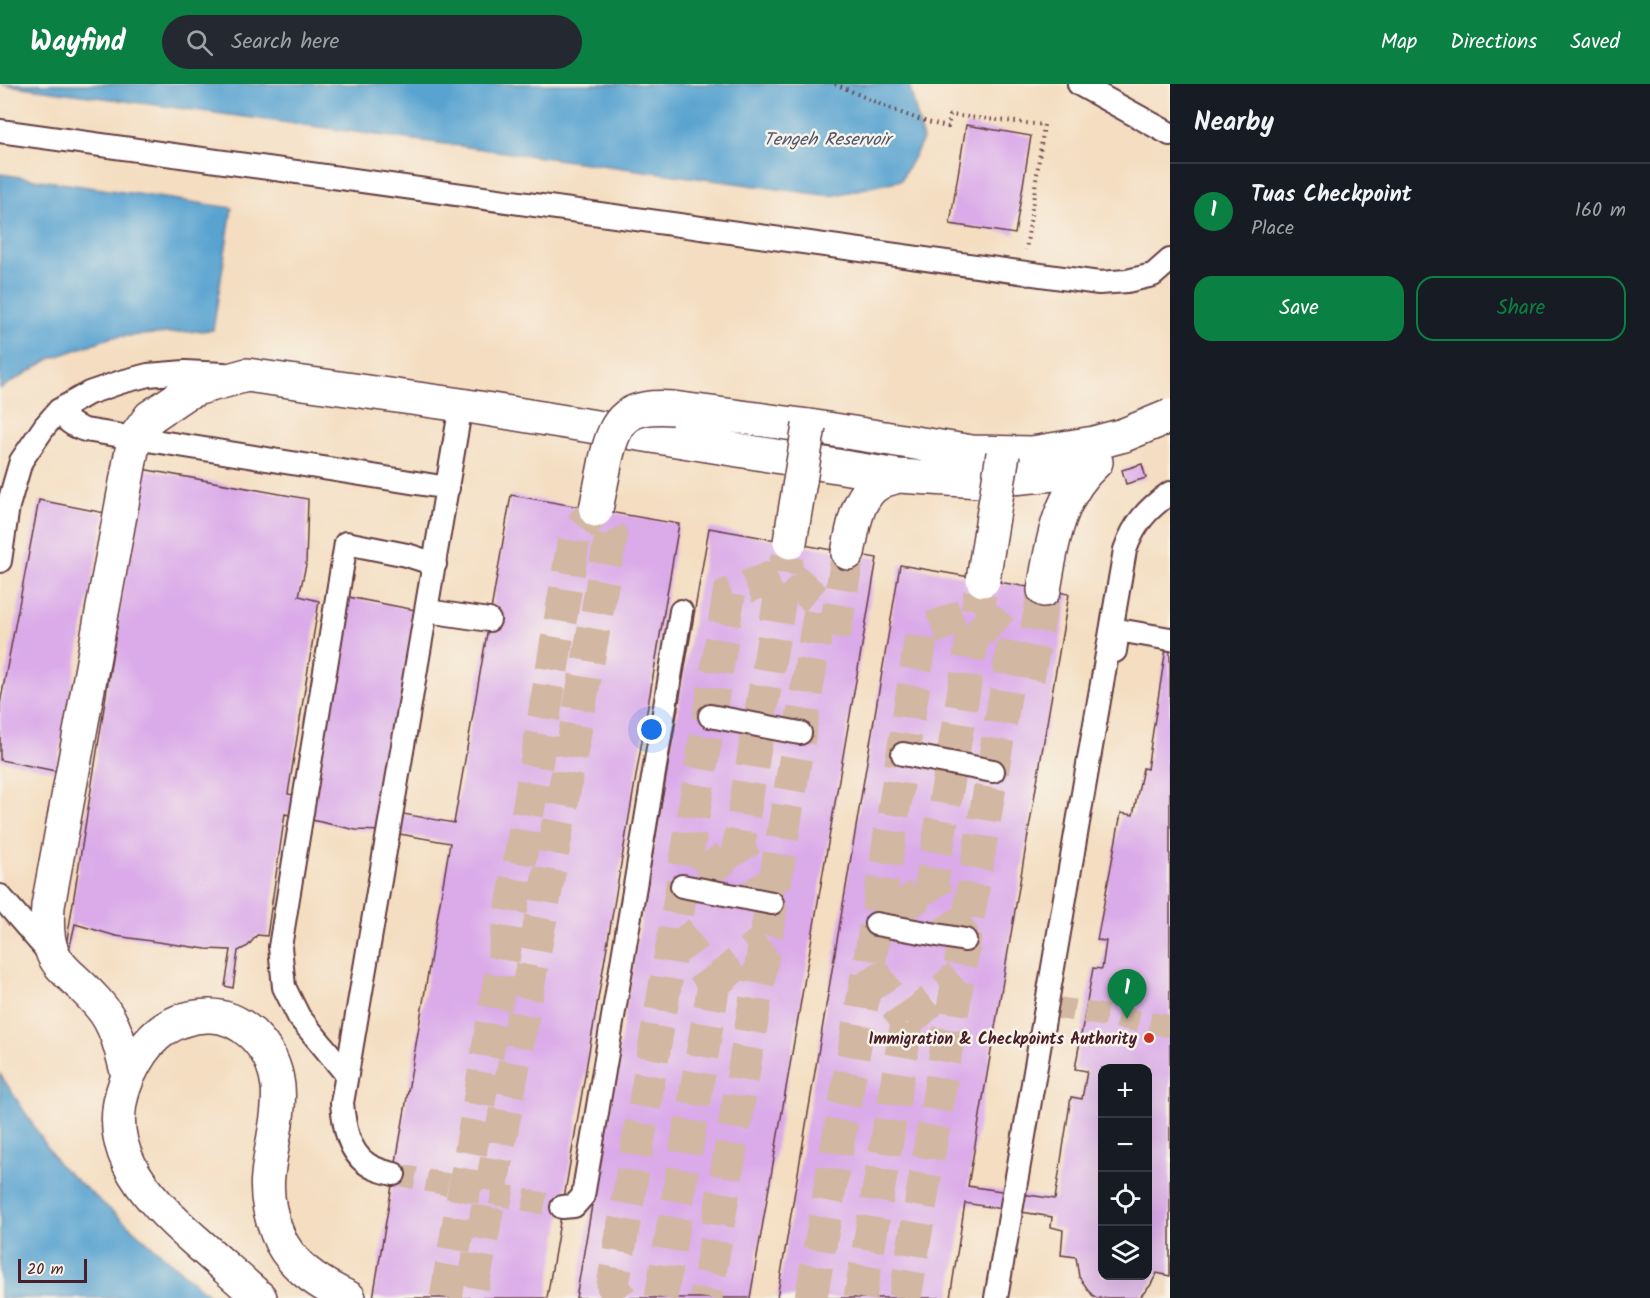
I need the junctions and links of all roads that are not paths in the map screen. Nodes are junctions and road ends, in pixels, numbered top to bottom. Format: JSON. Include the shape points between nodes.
{"nodes":[{"id":1,"x":1079,"y":84,"type":"edge"},
{"id":2,"x":0,"y":131,"type":"edge"},
{"id":3,"x":1170,"y":134,"type":"edge"},
{"id":4,"x":1170,"y":260,"type":"edge"},
{"id":5,"x":247,"y":375,"type":"junction"},
{"id":6,"x":461,"y":405,"type":"junction"},
{"id":7,"x":1170,"y":408,"type":"edge"},
{"id":8,"x":59,"y":410,"type":"junction"},
{"id":9,"x":1170,"y":416,"type":"edge"},
{"id":10,"x":809,"y":426,"type":"junction"},
{"id":11,"x":1170,"y":434,"type":"edge"},
{"id":12,"x":1124,"y":435,"type":"junction"},
{"id":13,"x":134,"y":439,"type":"junction"},
{"id":14,"x":1003,"y":454,"type":"junction"},
{"id":15,"x":1085,"y":471,"type":"junction"},
{"id":16,"x":898,"y":476,"type":"junction"},
{"id":17,"x":448,"y":488,"type":"junction"},
{"id":18,"x":1170,"y":493,"type":"edge"},
{"id":19,"x":596,"y":510,"type":"dead end"},
{"id":20,"x":790,"y":542,"type":"tunnel mouth"},
{"id":21,"x":848,"y":553,"type":"tunnel mouth"},
{"id":22,"x":0,"y":561,"type":"edge"},
{"id":23,"x":435,"y":564,"type":"junction"},
{"id":24,"x":983,"y":580,"type":"tunnel mouth"},
{"id":25,"x":1044,"y":590,"type":"tunnel mouth"},
{"id":26,"x":427,"y":611,"type":"junction"},
{"id":27,"x":681,"y":611,"type":"dead end"},
{"id":28,"x":489,"y":620,"type":"dead end"},
{"id":29,"x":1170,"y":639,"type":"edge"},
{"id":30,"x":710,"y":716,"type":"dead end"},
{"id":31,"x":800,"y":733,"type":"dead end"},
{"id":32,"x":903,"y":754,"type":"dead end"},
{"id":33,"x":993,"y":771,"type":"dead end"},
{"id":34,"x":685,"y":887,"type":"dead end"},
{"id":35,"x":0,"y":896,"type":"edge"},
{"id":36,"x":769,"y":902,"type":"dead end"},
{"id":37,"x":879,"y":925,"type":"dead end"},
{"id":38,"x":962,"y":940,"type":"dead end"},
{"id":39,"x":55,"y":959,"type":"junction"},
{"id":40,"x":347,"y":1075,"type":"junction"},
{"id":41,"x":128,"y":1076,"type":"junction"},
{"id":42,"x":394,"y":1174,"type":"tunnel mouth"},
{"id":43,"x":562,"y":1208,"type":"dead end"},
{"id":44,"x":260,"y":1298,"type":"edge"},
{"id":45,"x":349,"y":1298,"type":"edge"},
{"id":46,"x":996,"y":1298,"type":"edge"},
{"id":47,"x":1012,"y":1298,"type":"edge"}],
"edges":[{"from":1,"to":3,"type":"lane"},
{"from":2,"to":4,"type":"lane","via":[[1100,283],[1153,275]]},
{"from":5,"to":6,"type":"highway"},
{"from":5,"to":8,"type":"lane","via":[[148,375],[89,393]]},
{"from":5,"to":13,"type":"highway","via":[[184,394],[150,417]]},
{"from":6,"to":16,"type":"highway"},
{"from":6,"to":17,"type":"lane"},
{"from":7,"to":15,"type":"highway"},
{"from":8,"to":13,"type":"lane","via":[[74,427]]},
{"from":8,"to":22,"type":"lane","via":[[21,461],[8,506]]},
{"from":9,"to":12,"type":"highway","bridge":true},
{"from":10,"to":14,"type":"highway"},
{"from":10,"to":19,"type":"highway","bridge":true,"via":[[673,408],[641,409],[616,427]]},
{"from":10,"to":20,"type":"highway","bridge":true},
{"from":11,"to":12,"type":"highway"},
{"from":12,"to":14,"type":"highway","via":[[1063,449]]},
{"from":13,"to":17,"type":"lane"},
{"from":13,"to":39,"type":"highway","via":[[48,906],[47,938]]},
{"from":14,"to":24,"type":"highway","bridge":true},
{"from":15,"to":16,"type":"highway","via":[[981,481]]},
{"from":15,"to":25,"type":"highway","via":[[1054,533]]},
{"from":16,"to":21,"type":"highway","via":[[879,483],[867,495],[856,516]]},
{"from":17,"to":23,"type":"lane"},
{"from":18,"to":46,"type":"lane","via":[[1145,513],[1131,532],[1125,550],[1050,1006]]},
{"from":23,"to":26,"type":"lane"},
{"from":23,"to":40,"type":"lane","via":[[346,543],[280,947],[284,987],[299,1017]]},
{"from":26,"to":28,"type":"lane"},
{"from":26,"to":40,"type":"lane"},
{"from":27,"to":43,"type":"lane","via":[[583,1196],[574,1206]]},
{"from":29,"to":47,"type":"lane","via":[[1118,630]]},
{"from":30,"to":31,"type":"lane"},
{"from":32,"to":33,"type":"lane"},
{"from":34,"to":36,"type":"lane"},
{"from":35,"to":39,"type":"lane"},
{"from":37,"to":38,"type":"lane"},
{"from":39,"to":41,"type":"highway","via":[[102,1007],[116,1034]]},
{"from":40,"to":42,"type":"lane","via":[[342,1103],[354,1149],[366,1164]]},
{"from":41,"to":44,"type":"highway","via":[[120,1098],[119,1127],[134,1177],[162,1210]]},
{"from":41,"to":45,"type":"highway","via":[[148,1043],[161,1031],[194,1016],[230,1020],[258,1041],[270,1056],[280,1094],[268,1176],[271,1217],[277,1234],[296,1264]]}]}
